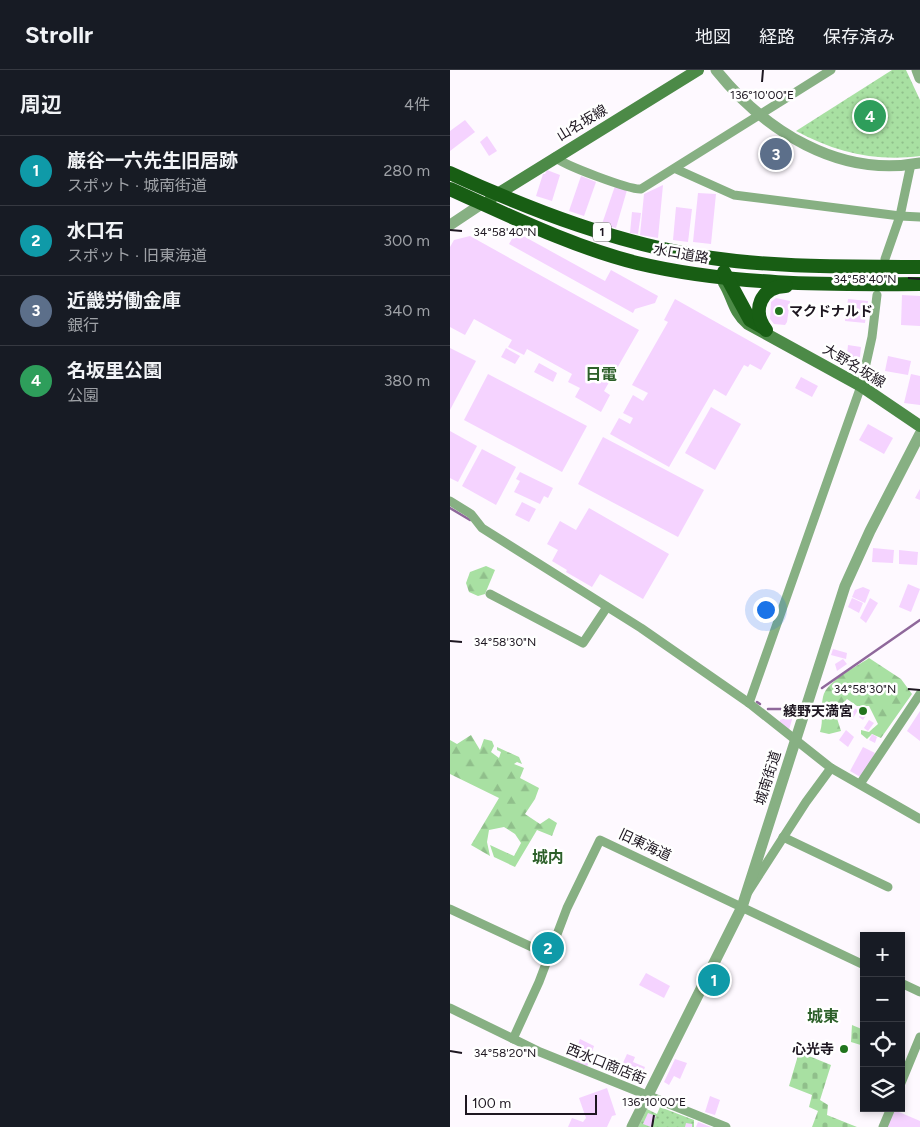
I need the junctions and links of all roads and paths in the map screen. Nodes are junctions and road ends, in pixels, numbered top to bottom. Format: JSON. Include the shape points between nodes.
{"nodes":[{"id":1,"x":698,"y":70,"type":"edge"},
{"id":2,"x":716,"y":70,"type":"edge"},
{"id":3,"x":831,"y":70,"type":"edge"},
{"id":4,"x":917,"y":70,"type":"edge"},
{"id":5,"x":920,"y":78,"type":"edge"},
{"id":6,"x":759,"y":114,"type":"junction"},
{"id":7,"x":555,"y":157,"type":"junction"},
{"id":8,"x":915,"y":164,"type":"edge"},
{"id":9,"x":676,"y":169,"type":"junction"},
{"id":10,"x":450,"y":173,"type":"edge"},
{"id":11,"x":450,"y":189,"type":"edge"},
{"id":12,"x":496,"y":194,"type":"junction"},
{"id":13,"x":483,"y":203,"type":"junction"},
{"id":14,"x":900,"y":216,"type":"junction"},
{"id":15,"x":920,"y":217,"type":"edge"},
{"id":16,"x":450,"y":225,"type":"edge"},
{"id":17,"x":620,"y":238,"type":"junction"},
{"id":18,"x":885,"y":259,"type":"dead end"},
{"id":19,"x":920,"y":267,"type":"edge"},
{"id":20,"x":721,"y":277,"type":"junction"},
{"id":21,"x":824,"y":284,"type":"junction"},
{"id":22,"x":920,"y":284,"type":"edge"},
{"id":23,"x":877,"y":295,"type":"dead end"},
{"id":24,"x":768,"y":332,"type":"junction"},
{"id":25,"x":861,"y":386,"type":"junction"},
{"id":26,"x":920,"y":426,"type":"edge"},
{"id":27,"x":920,"y":434,"type":"edge"},
{"id":28,"x":450,"y":501,"type":"edge"},
{"id":29,"x":490,"y":594,"type":"dead end"},
{"id":30,"x":607,"y":607,"type":"junction"},
{"id":31,"x":920,"y":694,"type":"edge"},
{"id":32,"x":749,"y":703,"type":"junction"},
{"id":33,"x":796,"y":742,"type":"junction"},
{"id":34,"x":831,"y":768,"type":"junction"},
{"id":35,"x":860,"y":784,"type":"junction"},
{"id":36,"x":920,"y":819,"type":"edge"},
{"id":37,"x":783,"y":837,"type":"junction"},
{"id":38,"x":888,"y":887,"type":"dead end"},
{"id":39,"x":748,"y":892,"type":"junction"},
{"id":40,"x":742,"y":906,"type":"junction"},
{"id":41,"x":450,"y":909,"type":"edge"},
{"id":42,"x":549,"y":955,"type":"junction"},
{"id":43,"x":860,"y":962,"type":"edge"},
{"id":44,"x":905,"y":985,"type":"edge"},
{"id":45,"x":920,"y":992,"type":"edge"},
{"id":46,"x":450,"y":1008,"type":"edge"},
{"id":47,"x":920,"y":1037,"type":"edge"},
{"id":48,"x":513,"y":1039,"type":"junction"},
{"id":49,"x":905,"y":1073,"type":"edge"},
{"id":50,"x":649,"y":1096,"type":"junction"},
{"id":51,"x":889,"y":1112,"type":"edge"},
{"id":52,"x":632,"y":1127,"type":"edge"},
{"id":53,"x":726,"y":1127,"type":"edge"},
{"id":54,"x":883,"y":1127,"type":"edge"}],
"edges":[{"from":1,"to":7,"type":"main road","name":"山名坂線"},
{"from":2,"to":6,"type":"street"},
{"from":3,"to":6,"type":"street"},
{"from":4,"to":5,"type":"street"},
{"from":6,"to":8,"type":"street","via":[[805,145],[842,159]]},
{"from":6,"to":9,"type":"street"},
{"from":7,"to":9,"type":"street","via":[[637,190]]},
{"from":7,"to":12,"type":"main road","name":"山名坂線"},
{"from":8,"to":14,"type":"street"},
{"from":9,"to":14,"type":"street","via":[[734,195]]},
{"from":10,"to":12,"type":"highway","name":"水口道路","number":"1"},
{"from":11,"to":13,"type":"highway","name":"水口道路","number":"1"},
{"from":12,"to":13,"type":"main road","name":"山名坂線"},
{"from":12,"to":17,"type":"highway","name":"水口道路","number":"1"},
{"from":13,"to":16,"type":"street"},
{"from":13,"to":20,"type":"highway","name":"水口道路","number":"1","via":[[606,253]]},
{"from":14,"to":15,"type":"street"},
{"from":14,"to":18,"type":"street"},
{"from":17,"to":19,"type":"highway","name":"水口道路","number":"1","via":[[681,252],[749,262]]},
{"from":17,"to":20,"type":"highway","via":[[643,249],[716,263],[721,267]]},
{"from":20,"to":21,"type":"highway","name":"水口道路","number":"1"},
{"from":20,"to":24,"type":"highway","via":[[750,320]]},
{"from":21,"to":22,"type":"highway","name":"水口道路","number":"1"},
{"from":21,"to":24,"type":"highway","via":[[772,289],[761,299],[759,308],[760,322]]},
{"from":23,"to":25,"type":"street"},
{"from":24,"to":25,"type":"main road","name":"大野名坂線"},
{"from":25,"to":26,"type":"main road","name":"大野名坂線"},
{"from":25,"to":32,"type":"street"},
{"from":27,"to":33,"type":"street","name":"城南街道","via":[[845,586]]},
{"from":28,"to":30,"type":"street","via":[[471,514],[482,528]]},
{"from":29,"to":30,"type":"street","via":[[582,643]]},
{"from":30,"to":32,"type":"street"},
{"from":31,"to":35,"type":"street"},
{"from":32,"to":33,"type":"street"},
{"from":33,"to":34,"type":"street"},
{"from":33,"to":39,"type":"street","name":"城南街道"},
{"from":34,"to":35,"type":"street"},
{"from":34,"to":37,"type":"street"},
{"from":35,"to":36,"type":"street"},
{"from":37,"to":38,"type":"street"},
{"from":37,"to":39,"type":"street"},
{"from":39,"to":40,"type":"street","name":"城南街道"},
{"from":40,"to":42,"type":"street","name":"旧東海道","via":[[600,840],[567,908]]},
{"from":40,"to":43,"type":"street","name":"旧東海道"},
{"from":40,"to":50,"type":"street","name":"城南街道"},
{"from":41,"to":42,"type":"street"},
{"from":42,"to":48,"type":"street"},
{"from":44,"to":45,"type":"street"},
{"from":46,"to":48,"type":"street","name":"西水口商店街"},
{"from":47,"to":49,"type":"street"},
{"from":48,"to":50,"type":"street","name":"西水口商店街"},
{"from":50,"to":52,"type":"street","name":"城南街道"},
{"from":50,"to":53,"type":"street","name":"西水口商店街"},
{"from":51,"to":54,"type":"street"}]}
